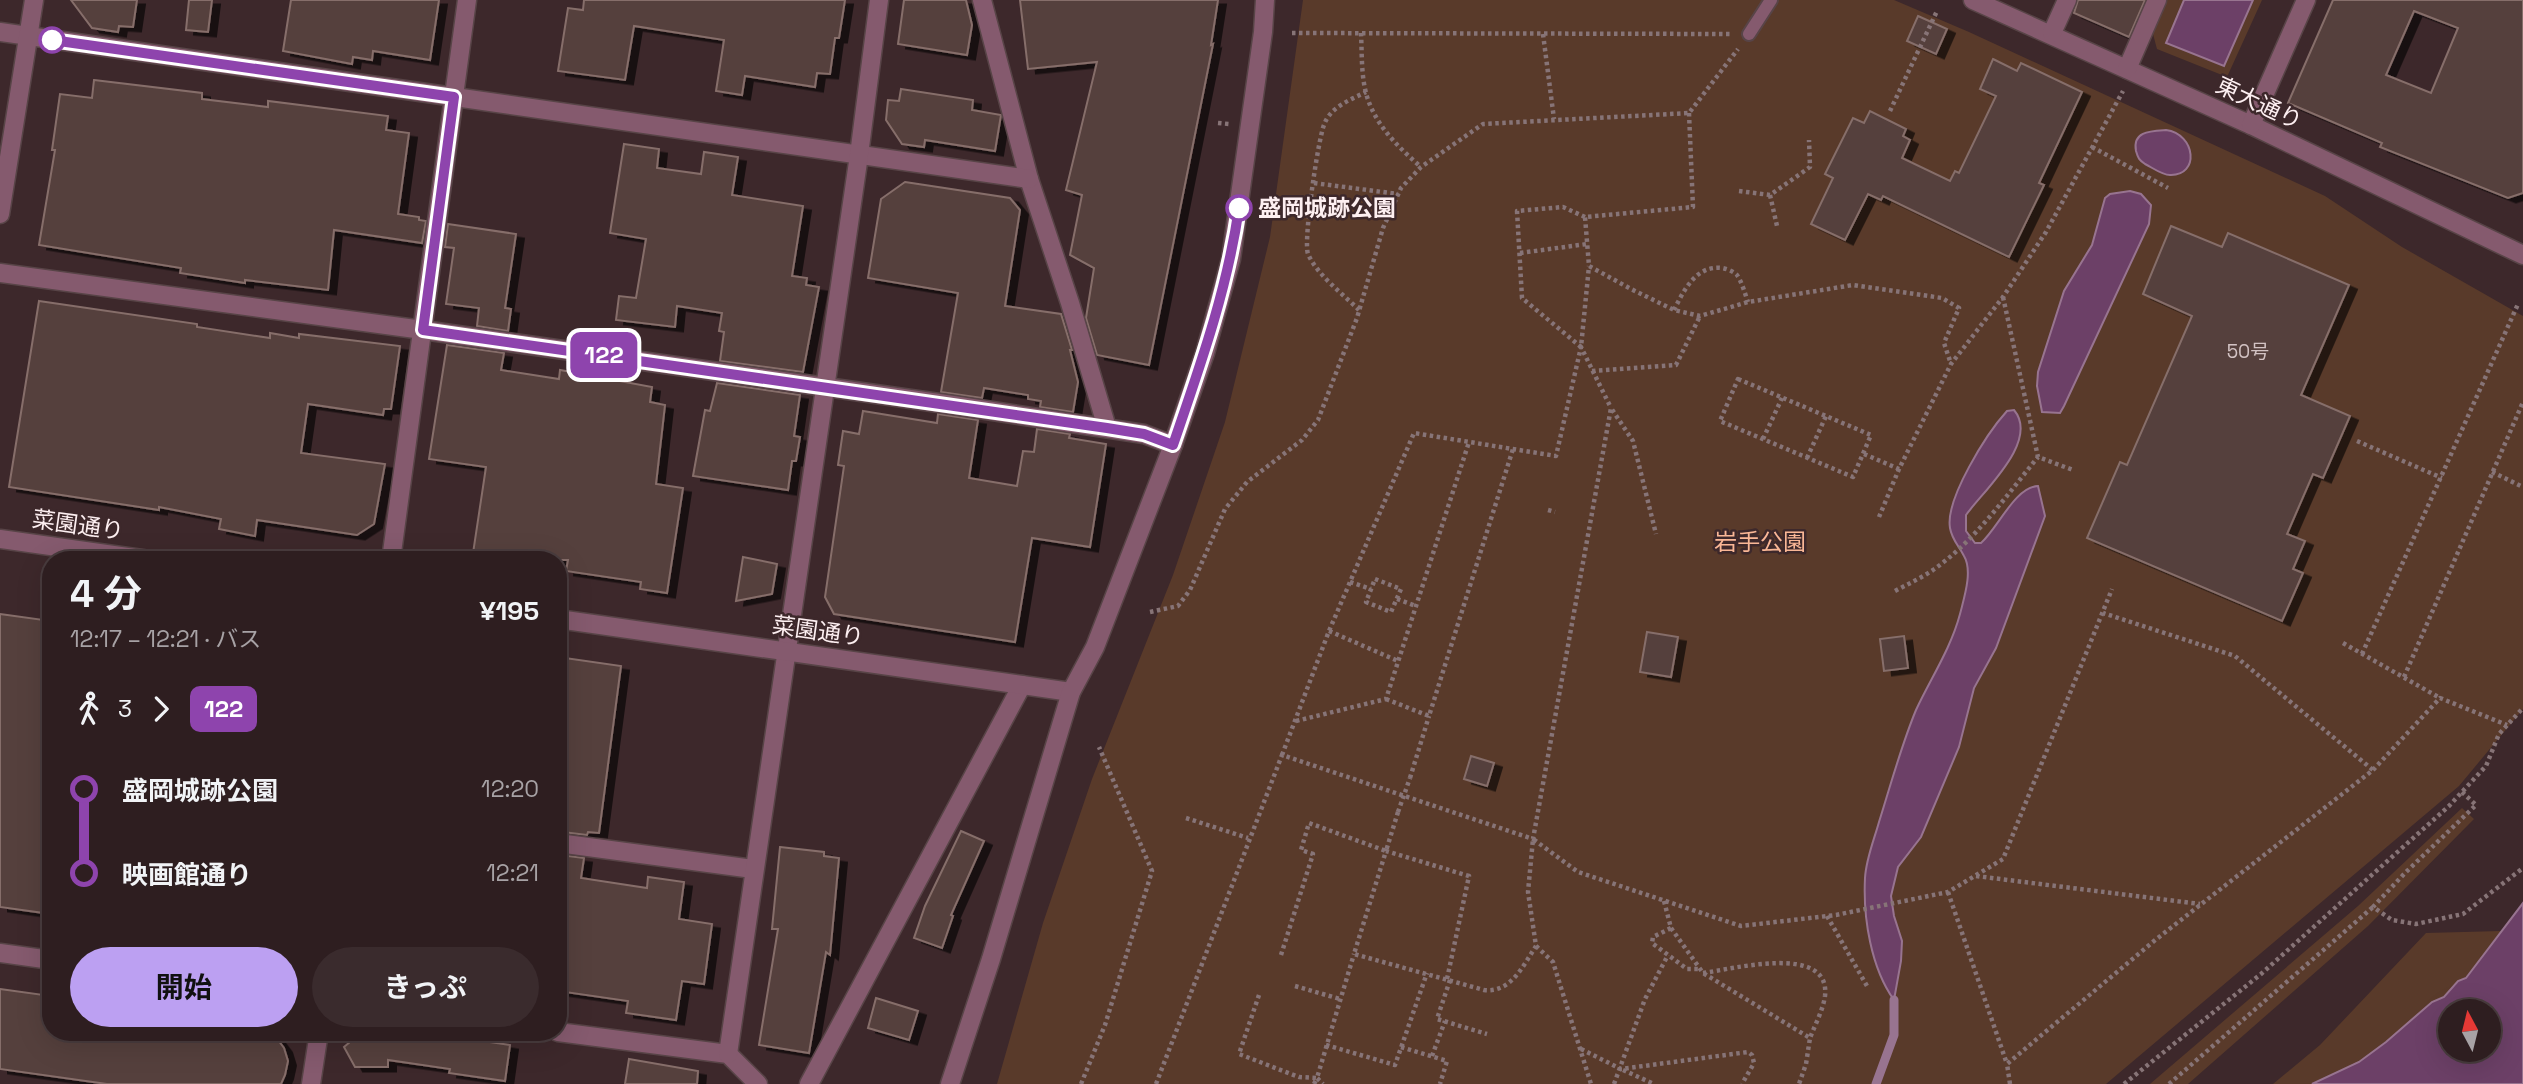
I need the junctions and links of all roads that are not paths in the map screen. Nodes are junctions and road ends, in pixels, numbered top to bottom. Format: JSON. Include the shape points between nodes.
{"nodes":[{"id":1,"x":34,"y":0,"type":"edge"},
{"id":2,"x":467,"y":0,"type":"edge"},
{"id":3,"x":879,"y":0,"type":"edge"},
{"id":4,"x":982,"y":0,"type":"edge"},
{"id":5,"x":1265,"y":0,"type":"edge"},
{"id":6,"x":1771,"y":0,"type":"edge"},
{"id":7,"x":1973,"y":0,"type":"edge"},
{"id":8,"x":2067,"y":0,"type":"edge"},
{"id":9,"x":2157,"y":0,"type":"edge"},
{"id":10,"x":2306,"y":0,"type":"edge"},
{"id":11,"x":0,"y":32,"type":"edge"},
{"id":12,"x":2052,"y":33,"type":"junction"},
{"id":13,"x":1749,"y":34,"type":"road end"},
{"id":14,"x":28,"y":37,"type":"junction"},
{"id":15,"x":2127,"y":69,"type":"junction"},
{"id":16,"x":454,"y":97,"type":"junction"},
{"id":17,"x":2251,"y":125,"type":"junction"},
{"id":18,"x":859,"y":155,"type":"junction"},
{"id":19,"x":1029,"y":179,"type":"junction"},
{"id":20,"x":0,"y":214,"type":"edge"},
{"id":21,"x":2523,"y":255,"type":"edge"},
{"id":22,"x":0,"y":273,"type":"edge"},
{"id":23,"x":423,"y":330,"type":"junction"},
{"id":24,"x":823,"y":387,"type":"junction"},
{"id":25,"x":1107,"y":428,"type":"junction"},
{"id":26,"x":1173,"y":445,"type":"junction"},
{"id":27,"x":0,"y":539,"type":"edge"},
{"id":28,"x":85,"y":551,"type":"edge"},
{"id":29,"x":392,"y":551,"type":"edge"},
{"id":30,"x":567,"y":620,"type":"edge"},
{"id":31,"x":785,"y":651,"type":"junction"},
{"id":32,"x":1022,"y":685,"type":"junction"},
{"id":33,"x":1071,"y":692,"type":"junction"},
{"id":34,"x":567,"y":844,"type":"edge"},
{"id":35,"x":753,"y":869,"type":"junction"},
{"id":36,"x":0,"y":953,"type":"edge"},
{"id":37,"x":42,"y":959,"type":"edge"},
{"id":38,"x":567,"y":1033,"type":"edge"},
{"id":39,"x":317,"y":1041,"type":"edge"},
{"id":40,"x":728,"y":1054,"type":"junction"},
{"id":41,"x":311,"y":1084,"type":"edge"},
{"id":42,"x":758,"y":1084,"type":"edge"},
{"id":43,"x":809,"y":1084,"type":"edge"},
{"id":44,"x":950,"y":1084,"type":"edge"}],
"edges":[{"from":1,"to":14,"type":"street"},
{"from":2,"to":16,"type":"street"},
{"from":3,"to":18,"type":"street"},
{"from":4,"to":19,"type":"street"},
{"from":5,"to":26,"type":"street","via":[[1231,259]]},
{"from":6,"to":13,"type":"lane"},
{"from":7,"to":12,"type":"street","name":"東大通り"},
{"from":8,"to":12,"type":"street"},
{"from":9,"to":15,"type":"street"},
{"from":10,"to":17,"type":"street"},
{"from":11,"to":14,"type":"street"},
{"from":12,"to":15,"type":"street","name":"東大通り"},
{"from":14,"to":16,"type":"street"},
{"from":14,"to":20,"type":"street"},
{"from":15,"to":17,"type":"street","name":"東大通り"},
{"from":16,"to":18,"type":"street"},
{"from":16,"to":23,"type":"street"},
{"from":17,"to":21,"type":"street","name":"東大通り"},
{"from":18,"to":19,"type":"street"},
{"from":18,"to":24,"type":"street"},
{"from":19,"to":25,"type":"street"},
{"from":22,"to":23,"type":"street"},
{"from":23,"to":24,"type":"street"},
{"from":23,"to":29,"type":"street"},
{"from":24,"to":25,"type":"street"},
{"from":24,"to":31,"type":"street"},
{"from":25,"to":26,"type":"street"},
{"from":26,"to":33,"type":"street","via":[[1095,648]]},
{"from":27,"to":28,"type":"street","name":"菜園通り"},
{"from":30,"to":31,"type":"street","name":"菜園通り"},
{"from":31,"to":32,"type":"street","name":"菜園通り"},
{"from":31,"to":35,"type":"street"},
{"from":32,"to":33,"type":"street","name":"菜園通り"},
{"from":32,"to":43,"type":"street"},
{"from":33,"to":44,"type":"street"},
{"from":34,"to":35,"type":"street"},
{"from":35,"to":40,"type":"street"},
{"from":36,"to":37,"type":"street"},
{"from":38,"to":40,"type":"street"},
{"from":39,"to":41,"type":"street"},
{"from":40,"to":42,"type":"street"}]}
